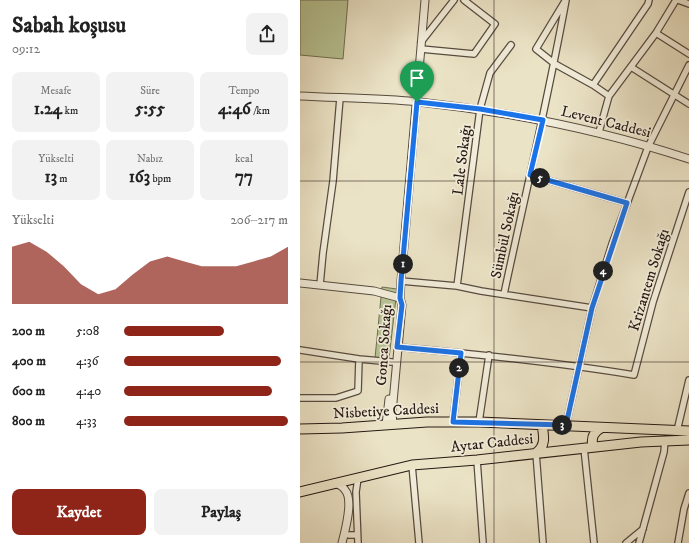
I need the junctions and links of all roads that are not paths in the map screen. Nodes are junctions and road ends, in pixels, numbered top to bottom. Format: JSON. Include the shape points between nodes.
{"nodes":[{"id":1,"x":426,"y":0,"type":"edge"},
{"id":2,"x":454,"y":0,"type":"edge"},
{"id":3,"x":464,"y":0,"type":"edge"},
{"id":4,"x":566,"y":0,"type":"edge"},
{"id":5,"x":649,"y":0,"type":"edge"},
{"id":6,"x":677,"y":0,"type":"edge"},
{"id":7,"x":689,"y":4,"type":"edge"},
{"id":8,"x":656,"y":33,"type":"junction"},
{"id":9,"x":511,"y":45,"type":"dead end"},
{"id":10,"x":421,"y":46,"type":"junction"},
{"id":11,"x":689,"y":54,"type":"edge"},
{"id":12,"x":555,"y":64,"type":"junction"},
{"id":13,"x":689,"y":64,"type":"edge"},
{"id":14,"x":631,"y":67,"type":"junction"},
{"id":15,"x":593,"y":84,"type":"junction"},
{"id":16,"x":673,"y":94,"type":"junction"},
{"id":17,"x":300,"y":96,"type":"edge"},
{"id":18,"x":609,"y":96,"type":"junction"},
{"id":19,"x":340,"y":98,"type":"junction"},
{"id":20,"x":417,"y":102,"type":"junction"},
{"id":21,"x":689,"y":104,"type":"edge"},
{"id":22,"x":480,"y":109,"type":"junction"},
{"id":23,"x":543,"y":120,"type":"junction"},
{"id":24,"x":599,"y":132,"type":"junction"},
{"id":25,"x":648,"y":146,"type":"junction"},
{"id":26,"x":689,"y":159,"type":"edge"},
{"id":27,"x":530,"y":175,"type":"junction"},
{"id":28,"x":689,"y":192,"type":"edge"},
{"id":29,"x":627,"y":203,"type":"junction"},
{"id":30,"x":401,"y":281,"type":"junction"},
{"id":31,"x":300,"y":283,"type":"edge"},
{"id":32,"x":320,"y":285,"type":"junction"},
{"id":33,"x":457,"y":286,"type":"junction"},
{"id":34,"x":504,"y":294,"type":"junction"},
{"id":35,"x":400,"y":298,"type":"junction"},
{"id":36,"x":592,"y":308,"type":"junction"},
{"id":37,"x":395,"y":347,"type":"junction"},
{"id":38,"x":300,"y":350,"type":"edge"},
{"id":39,"x":461,"y":353,"type":"junction"},
{"id":40,"x":489,"y":355,"type":"junction"},
{"id":41,"x":359,"y":359,"type":"junction"},
{"id":42,"x":392,"y":362,"type":"junction"},
{"id":43,"x":579,"y":366,"type":"junction"},
{"id":44,"x":689,"y":380,"type":"edge"},
{"id":45,"x":300,"y":398,"type":"edge"},
{"id":46,"x":453,"y":422,"type":"junction"},
{"id":47,"x":479,"y":422,"type":"junction"},
{"id":48,"x":390,"y":424,"type":"junction"},
{"id":49,"x":542,"y":425,"type":"junction"},
{"id":50,"x":566,"y":425,"type":"junction"},
{"id":51,"x":300,"y":428,"type":"edge"},
{"id":52,"x":601,"y":428,"type":"junction"},
{"id":53,"x":677,"y":431,"type":"junction"},
{"id":54,"x":689,"y":431,"type":"edge"},
{"id":55,"x":665,"y":440,"type":"junction"},
{"id":56,"x":689,"y":440,"type":"edge"},
{"id":57,"x":588,"y":447,"type":"junction"},
{"id":58,"x":536,"y":453,"type":"junction"},
{"id":59,"x":476,"y":460,"type":"junction"},
{"id":60,"x":412,"y":465,"type":"junction"},
{"id":61,"x":355,"y":479,"type":"junction"},
{"id":62,"x":335,"y":483,"type":"junction"},
{"id":63,"x":300,"y":492,"type":"edge"},
{"id":64,"x":689,"y":493,"type":"edge"},
{"id":65,"x":643,"y":529,"type":"junction"},
{"id":66,"x":349,"y":535,"type":"junction"},
{"id":67,"x":357,"y":535,"type":"junction"},
{"id":68,"x":342,"y":543,"type":"edge"},
{"id":69,"x":347,"y":543,"type":"edge"},
{"id":70,"x":358,"y":543,"type":"edge"},
{"id":71,"x":419,"y":543,"type":"edge"},
{"id":72,"x":483,"y":543,"type":"edge"},
{"id":73,"x":543,"y":543,"type":"edge"},
{"id":74,"x":594,"y":543,"type":"edge"},
{"id":75,"x":626,"y":543,"type":"edge"},
{"id":76,"x":639,"y":543,"type":"edge"},
{"id":77,"x":678,"y":543,"type":"edge"}],
"edges":[{"from":1,"to":10,"type":"street","name":"Gonca Sokağı"},
{"from":2,"to":10,"type":"street"},
{"from":3,"to":10,"type":"street","via":[[495,24],[474,54]]},
{"from":4,"to":12,"type":"street","name":"Sümbül Sokağı"},
{"from":4,"to":12,"type":"street","name":"Sümbül Sokağı","via":[[536,49]]},
{"from":5,"to":15,"type":"street"},
{"from":6,"to":7,"type":"street"},
{"from":6,"to":8,"type":"street"},
{"from":8,"to":11,"type":"street"},
{"from":8,"to":14,"type":"street"},
{"from":9,"to":22,"type":"street","name":"Lale Sokağı","via":[[490,73]]},
{"from":10,"to":20,"type":"street","name":"Gonca Sokağı"},
{"from":12,"to":15,"type":"street"},
{"from":12,"to":23,"type":"street","name":"Sümbül Sokağı"},
{"from":13,"to":16,"type":"street"},
{"from":14,"to":16,"type":"street"},
{"from":14,"to":18,"type":"street"},
{"from":15,"to":18,"type":"street"},
{"from":16,"to":21,"type":"street"},
{"from":16,"to":25,"type":"street"},
{"from":17,"to":19,"type":"street","name":"Levent Caddesi"},
{"from":18,"to":24,"type":"street"},
{"from":19,"to":20,"type":"street","name":"Levent Caddesi"},
{"from":19,"to":32,"type":"street"},
{"from":20,"to":22,"type":"street","name":"Levent Caddesi"},
{"from":20,"to":30,"type":"street","name":"Gonca Sokağı"},
{"from":22,"to":23,"type":"street","name":"Levent Caddesi"},
{"from":22,"to":33,"type":"street","name":"Lale Sokağı"},
{"from":23,"to":24,"type":"street","name":"Levent Caddesi"},
{"from":23,"to":27,"type":"street","name":"Sümbül Sokağı"},
{"from":24,"to":25,"type":"street","name":"Levent Caddesi"},
{"from":25,"to":26,"type":"street","name":"Levent Caddesi"},
{"from":25,"to":29,"type":"street"},
{"from":27,"to":29,"type":"street"},
{"from":27,"to":34,"type":"street","name":"Sümbül Sokağı"},
{"from":28,"to":43,"type":"street","name":"Krizantem Sokağı","via":[[652,302],[634,375]]},
{"from":29,"to":36,"type":"street"},
{"from":30,"to":33,"type":"street"},
{"from":30,"to":35,"type":"street","name":"Gonca Sokağı"},
{"from":31,"to":32,"type":"street"},
{"from":32,"to":35,"type":"street","via":[[374,291]]},
{"from":33,"to":34,"type":"street"},
{"from":34,"to":36,"type":"street"},
{"from":35,"to":37,"type":"street","name":"Gonca Sokağı"},
{"from":36,"to":43,"type":"street"},
{"from":37,"to":39,"type":"street"},
{"from":37,"to":42,"type":"street","name":"Gonca Sokağı"},
{"from":37,"to":48,"type":"street","name":"Gonca Sokağı"},
{"from":38,"to":41,"type":"street"},
{"from":39,"to":40,"type":"street"},
{"from":39,"to":46,"type":"street"},
{"from":40,"to":43,"type":"street"},
{"from":40,"to":47,"type":"street"},
{"from":41,"to":42,"type":"street"},
{"from":41,"to":45,"type":"street","via":[[358,391],[336,398]]},
{"from":42,"to":48,"type":"street","name":"Gonca Sokağı"},
{"from":43,"to":50,"type":"street"},
{"from":44,"to":53,"type":"street"},
{"from":46,"to":47,"type":"main road","name":"Nisbetiye Caddesi"},
{"from":46,"to":48,"type":"main road","name":"Nisbetiye Caddesi"},
{"from":47,"to":49,"type":"main road","name":"Nisbetiye Caddesi"},
{"from":48,"to":51,"type":"main road","name":"Nisbetiye Caddesi"},
{"from":49,"to":50,"type":"main road","name":"Nisbetiye Caddesi"},
{"from":49,"to":58,"type":"main road","via":[[544,442],[541,450]]},
{"from":50,"to":52,"type":"main road","name":"Nisbetiye Caddesi"},
{"from":52,"to":53,"type":"main road","name":"Nisbetiye Caddesi"},
{"from":52,"to":57,"type":"main road","via":[[596,430]]},
{"from":53,"to":54,"type":"main road","name":"Nisbetiye Caddesi"},
{"from":55,"to":56,"type":"main road","name":"Aytar Caddesi"},
{"from":55,"to":57,"type":"main road","name":"Aytar Caddesi"},
{"from":55,"to":65,"type":"street"},
{"from":57,"to":58,"type":"main road","name":"Aytar Caddesi"},
{"from":57,"to":74,"type":"street"},
{"from":58,"to":59,"type":"main road","name":"Aytar Caddesi"},
{"from":58,"to":73,"type":"street"},
{"from":59,"to":60,"type":"main road","name":"Aytar Caddesi"},
{"from":59,"to":72,"type":"street"},
{"from":60,"to":61,"type":"main road","name":"Aytar Caddesi"},
{"from":60,"to":71,"type":"street"},
{"from":61,"to":62,"type":"main road","name":"Aytar Caddesi"},
{"from":61,"to":66,"type":"street","via":[[350,488],[352,509]]},
{"from":61,"to":67,"type":"street"},
{"from":62,"to":63,"type":"main road","name":"Aytar Caddesi"},
{"from":62,"to":68,"type":"street","via":[[345,490],[348,496]]},
{"from":64,"to":77,"type":"street"},
{"from":65,"to":75,"type":"street"},
{"from":65,"to":76,"type":"street"},
{"from":66,"to":67,"type":"street"},
{"from":66,"to":69,"type":"street"},
{"from":67,"to":70,"type":"street"}]}
